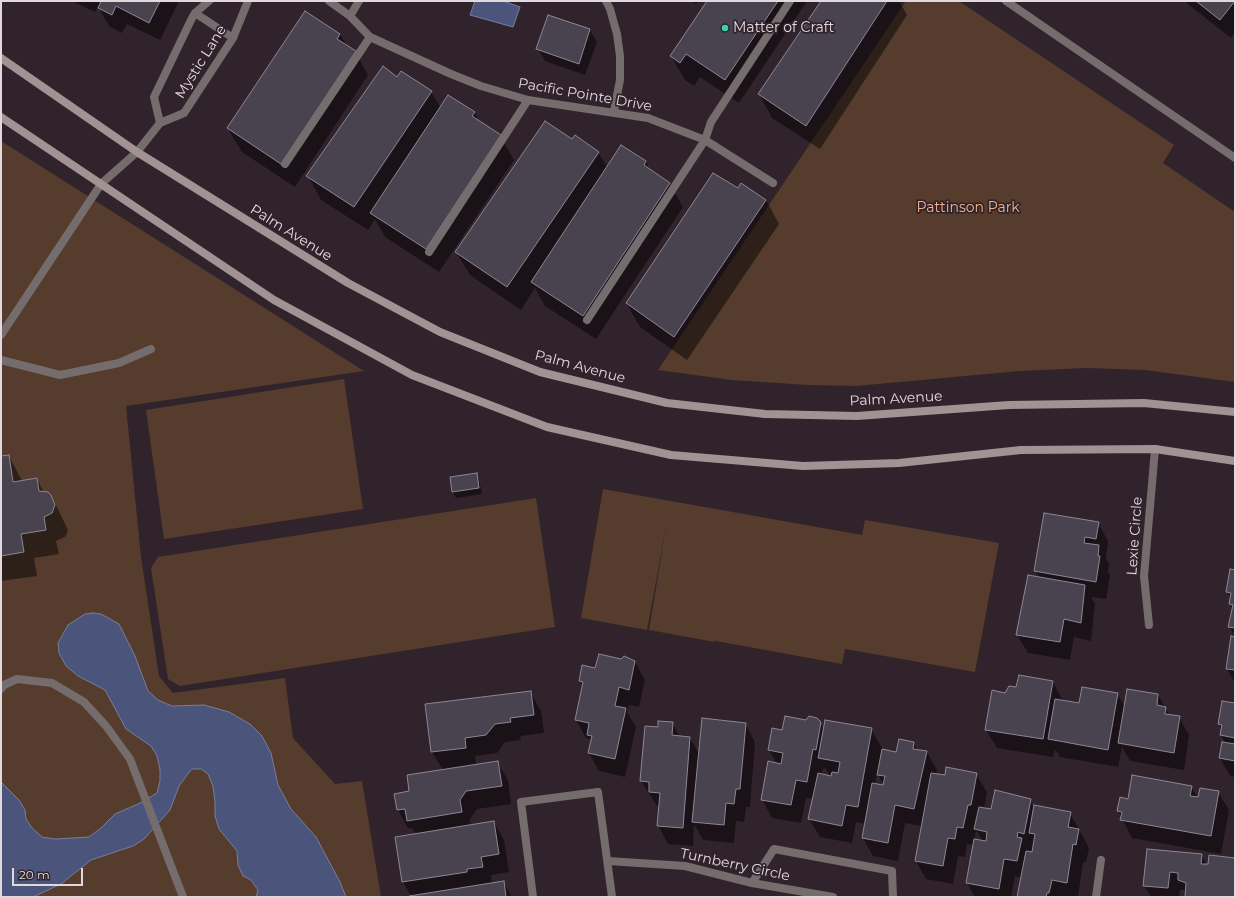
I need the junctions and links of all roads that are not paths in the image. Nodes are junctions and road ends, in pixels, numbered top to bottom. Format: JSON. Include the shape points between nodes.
{"nodes":[{"id":1,"x":209,"y":1,"type":"edge"},
{"id":2,"x":248,"y":1,"type":"edge"},
{"id":3,"x":329,"y":1,"type":"edge"},
{"id":4,"x":360,"y":1,"type":"edge"},
{"id":5,"x":606,"y":1,"type":"edge"},
{"id":6,"x":790,"y":1,"type":"edge"},
{"id":7,"x":1006,"y":1,"type":"edge"},
{"id":8,"x":195,"y":13,"type":"junction"},
{"id":9,"x":350,"y":16,"type":"junction"},
{"id":10,"x":370,"y":37,"type":"junction"},
{"id":11,"x":233,"y":38,"type":"junction"},
{"id":12,"x":1,"y":58,"type":"edge"},
{"id":13,"x":528,"y":100,"type":"junction"},
{"id":14,"x":614,"y":111,"type":"junction"},
{"id":15,"x":1,"y":117,"type":"edge"},
{"id":16,"x":160,"y":123,"type":"junction"},
{"id":17,"x":705,"y":140,"type":"junction"},
{"id":18,"x":137,"y":152,"type":"junction"},
{"id":19,"x":1235,"y":158,"type":"edge"},
{"id":20,"x":286,"y":164,"type":"dead end"},
{"id":21,"x":773,"y":183,"type":"dead end"},
{"id":22,"x":101,"y":184,"type":"junction"},
{"id":23,"x":428,"y":252,"type":"dead end"},
{"id":24,"x":587,"y":320,"type":"dead end"},
{"id":25,"x":1,"y":335,"type":"edge"},
{"id":26,"x":151,"y":349,"type":"dead end"},
{"id":27,"x":1,"y":360,"type":"edge"},
{"id":28,"x":1235,"y":412,"type":"edge"},
{"id":29,"x":1155,"y":449,"type":"junction"},
{"id":30,"x":1235,"y":461,"type":"edge"},
{"id":31,"x":1149,"y":625,"type":"dead end"},
{"id":32,"x":1,"y":689,"type":"edge"},
{"id":33,"x":1101,"y":860,"type":"dead end"},
{"id":34,"x":608,"y":861,"type":"junction"},
{"id":35,"x":752,"y":883,"type":"junction"},
{"id":36,"x":183,"y":897,"type":"edge"},
{"id":37,"x":533,"y":897,"type":"edge"},
{"id":38,"x":612,"y":897,"type":"edge"},
{"id":39,"x":833,"y":897,"type":"edge"},
{"id":40,"x":894,"y":897,"type":"edge"},
{"id":41,"x":1096,"y":897,"type":"edge"}],
"edges":[{"from":1,"to":8,"type":"street","name":"Mystic Lane"},
{"from":2,"to":11,"type":"street","name":"Mystic Lane"},
{"from":3,"to":9,"type":"street","name":"Pacific Pointe Drive"},
{"from":4,"to":9,"type":"street"},
{"from":5,"to":14,"type":"street","via":[[617,34],[620,56],[620,80]]},
{"from":6,"to":17,"type":"street","via":[[711,122]]},
{"from":7,"to":19,"type":"street"},
{"from":8,"to":11,"type":"street"},
{"from":8,"to":16,"type":"street","name":"Mystic Lane","via":[[154,97]]},
{"from":9,"to":10,"type":"street","name":"Pacific Pointe Drive"},
{"from":10,"to":13,"type":"street","name":"Pacific Pointe Drive","via":[[481,86]]},
{"from":10,"to":20,"type":"street"},
{"from":11,"to":16,"type":"street","name":"Mystic Lane","via":[[184,113]]},
{"from":12,"to":18,"type":"street","name":"Palm Avenue"},
{"from":13,"to":14,"type":"street","name":"Pacific Pointe Drive"},
{"from":13,"to":23,"type":"street"},
{"from":14,"to":17,"type":"street","name":"Pacific Pointe Drive","via":[[648,118]]},
{"from":15,"to":22,"type":"street"},
{"from":16,"to":18,"type":"street","name":"Mystic Lane"},
{"from":17,"to":21,"type":"street","name":"Pacific Pointe Drive"},
{"from":17,"to":24,"type":"street"},
{"from":18,"to":22,"type":"street","name":"Mystic Lane"},
{"from":18,"to":28,"type":"street","name":"Palm Avenue","via":[[348,283],[440,332],[540,372],[667,403],[765,414],[857,416],[1009,405],[1144,403]]},
{"from":22,"to":25,"type":"street","name":"Mystic Lane"},
{"from":22,"to":29,"type":"street","via":[[274,300],[405,371],[548,427],[671,455],[803,466],[899,463],[1021,450]]},
{"from":26,"to":27,"type":"street","via":[[119,363],[60,375]]},
{"from":29,"to":30,"type":"street"},
{"from":29,"to":31,"type":"street","name":"Lexie Circle","via":[[1144,576]]},
{"from":32,"to":36,"type":"street","via":[[17,679],[52,683],[84,702],[106,726],[130,759]]},
{"from":33,"to":41,"type":"street"},
{"from":34,"to":35,"type":"street","name":"Turnberry Circle","via":[[685,866]]},
{"from":34,"to":37,"type":"street","via":[[598,792],[521,802]]},
{"from":34,"to":38,"type":"street"},
{"from":35,"to":39,"type":"street","name":"Turnberry Circle"},
{"from":35,"to":40,"type":"street","via":[[774,849],[892,871]]}]}
